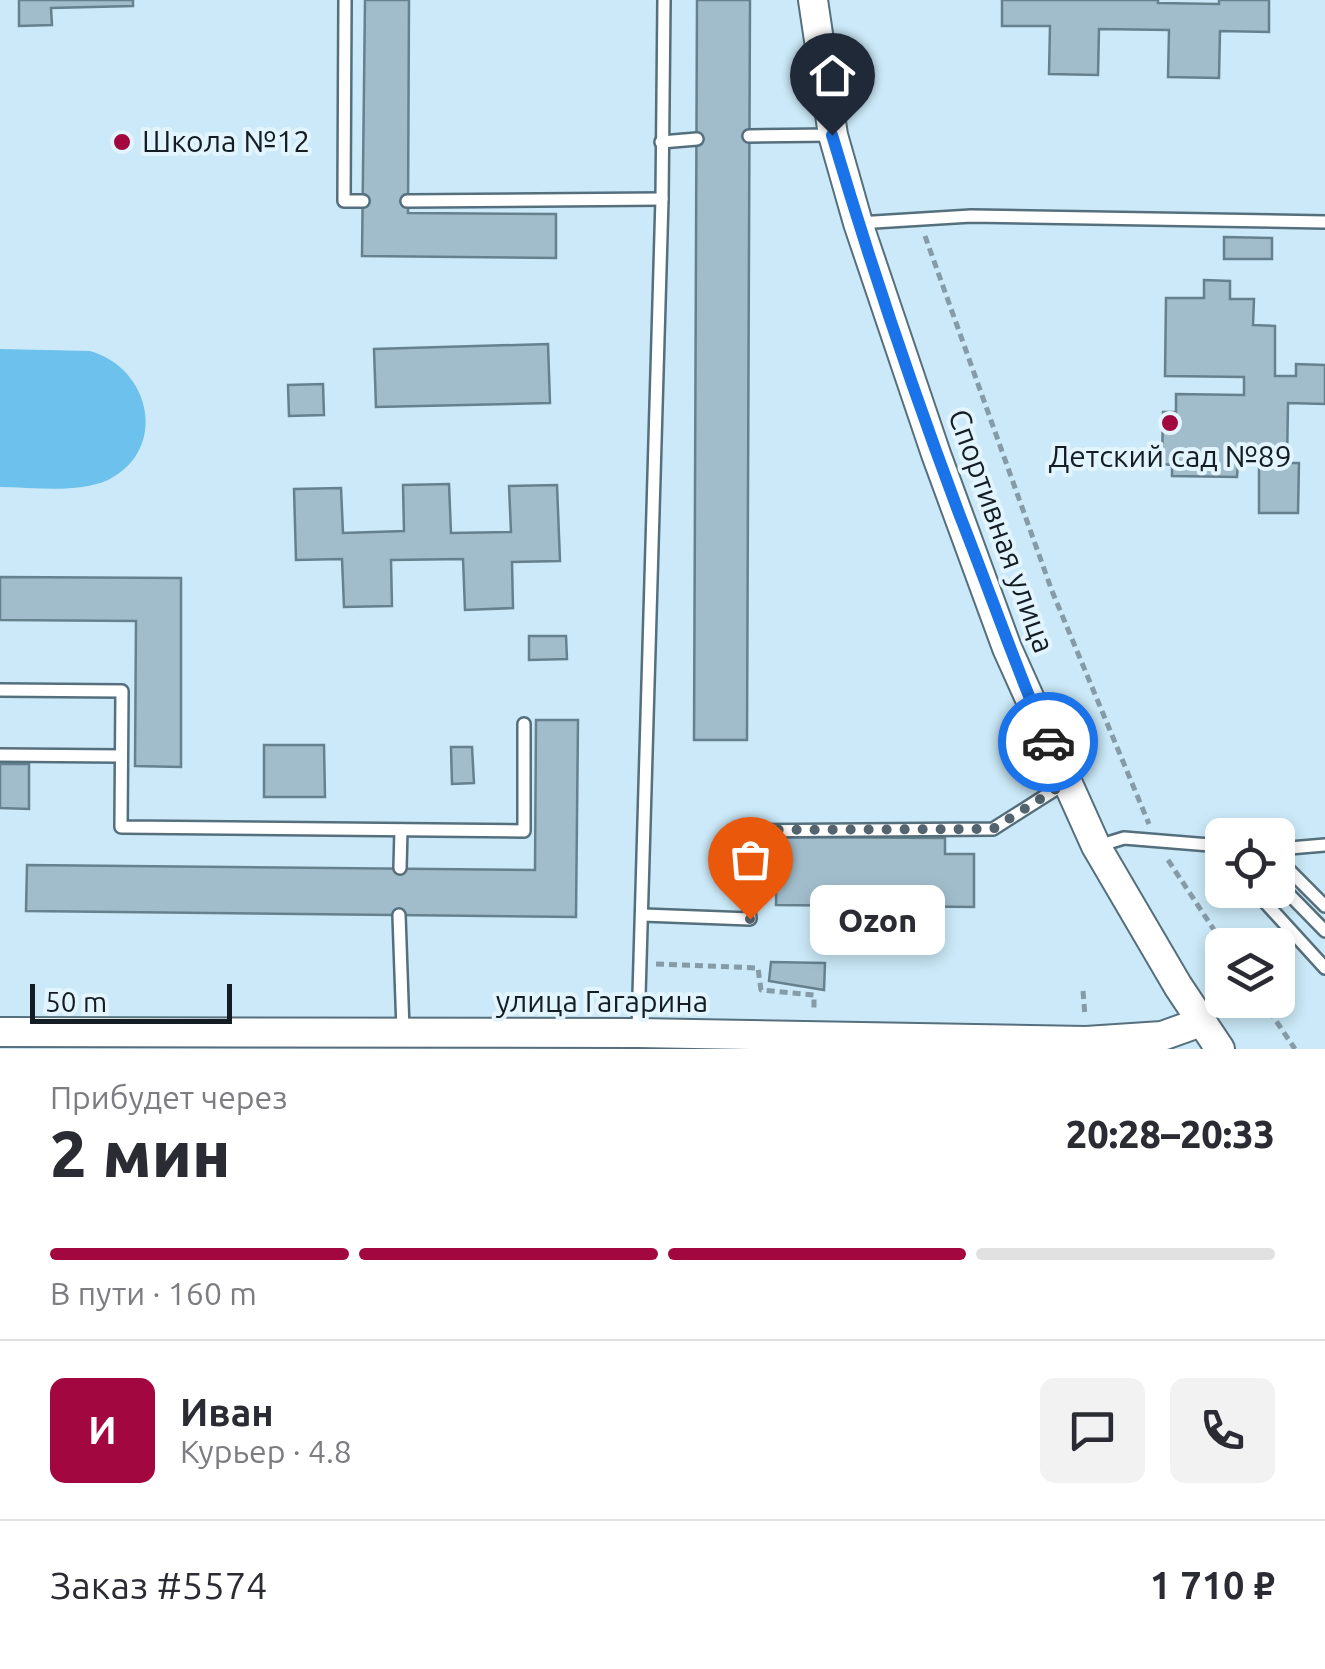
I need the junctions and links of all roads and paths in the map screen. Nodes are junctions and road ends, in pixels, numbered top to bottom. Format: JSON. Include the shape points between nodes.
{"nodes":[{"id":1,"x":345,"y":0,"type":"edge"},
{"id":2,"x":664,"y":0,"type":"edge"},
{"id":3,"x":813,"y":0,"type":"edge"},
{"id":4,"x":832,"y":135,"type":"junction"},
{"id":5,"x":749,"y":136,"type":"dead end"},
{"id":6,"x":696,"y":139,"type":"dead end"},
{"id":7,"x":661,"y":142,"type":"junction"},
{"id":8,"x":662,"y":199,"type":"junction"},
{"id":9,"x":408,"y":200,"type":"dead end"},
{"id":10,"x":363,"y":201,"type":"dead end"},
{"id":11,"x":919,"y":219,"type":"junction"},
{"id":12,"x":1325,"y":222,"type":"edge"},
{"id":13,"x":858,"y":223,"type":"junction"},
{"id":14,"x":0,"y":690,"type":"edge"},
{"id":15,"x":524,"y":724,"type":"dead end"},
{"id":16,"x":0,"y":755,"type":"edge"},
{"id":17,"x":121,"y":756,"type":"junction"},
{"id":18,"x":1067,"y":782,"type":"junction"},
{"id":19,"x":401,"y":830,"type":"junction"},
{"id":20,"x":1156,"y":841,"type":"junction"},
{"id":21,"x":1325,"y":845,"type":"edge"},
{"id":22,"x":1096,"y":846,"type":"junction"},
{"id":23,"x":1205,"y":847,"type":"edge"},
{"id":24,"x":1295,"y":848,"type":"edge"},
{"id":25,"x":400,"y":868,"type":"dead end"},
{"id":26,"x":1295,"y":876,"type":"edge"},
{"id":27,"x":1295,"y":901,"type":"edge"},
{"id":28,"x":1325,"y":906,"type":"edge"},
{"id":29,"x":1270,"y":908,"type":"edge"},
{"id":30,"x":644,"y":915,"type":"junction"},
{"id":31,"x":399,"y":916,"type":"dead end"},
{"id":32,"x":1213,"y":928,"type":"edge"},
{"id":33,"x":1325,"y":931,"type":"edge"},
{"id":34,"x":642,"y":963,"type":"junction"},
{"id":35,"x":1325,"y":968,"type":"edge"},
{"id":36,"x":814,"y":996,"type":"dead end"},
{"id":37,"x":1274,"y":1018,"type":"edge"},
{"id":38,"x":1201,"y":1022,"type":"junction"},
{"id":39,"x":0,"y":1032,"type":"edge"},
{"id":40,"x":638,"y":1033,"type":"junction"},
{"id":41,"x":403,"y":1034,"type":"junction"},
{"id":42,"x":338,"y":1042,"type":"edge"},
{"id":43,"x":1030,"y":1044,"type":"edge"},
{"id":44,"x":1220,"y":1049,"type":"edge"},
{"id":45,"x":1295,"y":1049,"type":"edge"}],
"edges":[{"from":1,"to":10,"type":"lane","via":[[344,201]]},
{"from":2,"to":7,"type":"lane"},
{"from":3,"to":4,"type":"street","name":"Спортивная улица"},
{"from":4,"to":5,"type":"lane"},
{"from":4,"to":13,"type":"street","name":"Спортивная улица"},
{"from":6,"to":7,"type":"lane"},
{"from":7,"to":8,"type":"lane"},
{"from":8,"to":9,"type":"lane"},
{"from":8,"to":30,"type":"lane"},
{"from":11,"to":12,"type":"lane"},
{"from":11,"to":13,"type":"lane"},
{"from":11,"to":20,"type":"path","via":[[1052,591]]},
{"from":13,"to":18,"type":"street","name":"Спортивная улица","via":[[1007,648]]},
{"from":14,"to":17,"type":"lane","via":[[122,691]]},
{"from":15,"to":19,"type":"lane","via":[[524,831]]},
{"from":16,"to":17,"type":"lane"},
{"from":17,"to":19,"type":"lane","via":[[121,827]]},
{"from":18,"to":22,"type":"street","name":"Спортивная улица"},
{"from":18,"to":30,"type":"lane","via":[[993,829],[742,830],[750,919]]},
{"from":19,"to":25,"type":"lane"},
{"from":20,"to":22,"type":"lane","via":[[1124,838]]},
{"from":20,"to":23,"type":"lane"},
{"from":20,"to":32,"type":"path"},
{"from":21,"to":24,"type":"lane"},
{"from":22,"to":38,"type":"street","name":"Спортивная улица"},
{"from":26,"to":28,"type":"lane"},
{"from":27,"to":33,"type":"lane"},
{"from":29,"to":35,"type":"lane"},
{"from":30,"to":34,"type":"lane"},
{"from":31,"to":41,"type":"lane"},
{"from":34,"to":36,"type":"path","via":[[758,968],[760,990]]},
{"from":34,"to":40,"type":"lane"},
{"from":37,"to":45,"type":"path"},
{"from":38,"to":43,"type":"street","name":"улица Гагарина","via":[[1162,1036]]},
{"from":38,"to":44,"type":"street","name":"Спортивная улица"},
{"from":39,"to":42,"type":"street","name":"улица Гагарина"},
{"from":40,"to":41,"type":"street","name":"улица Гагарина"},
{"from":40,"to":43,"type":"street","name":"улица Гагарина"},
{"from":41,"to":42,"type":"street","name":"улица Гагарина"}]}
